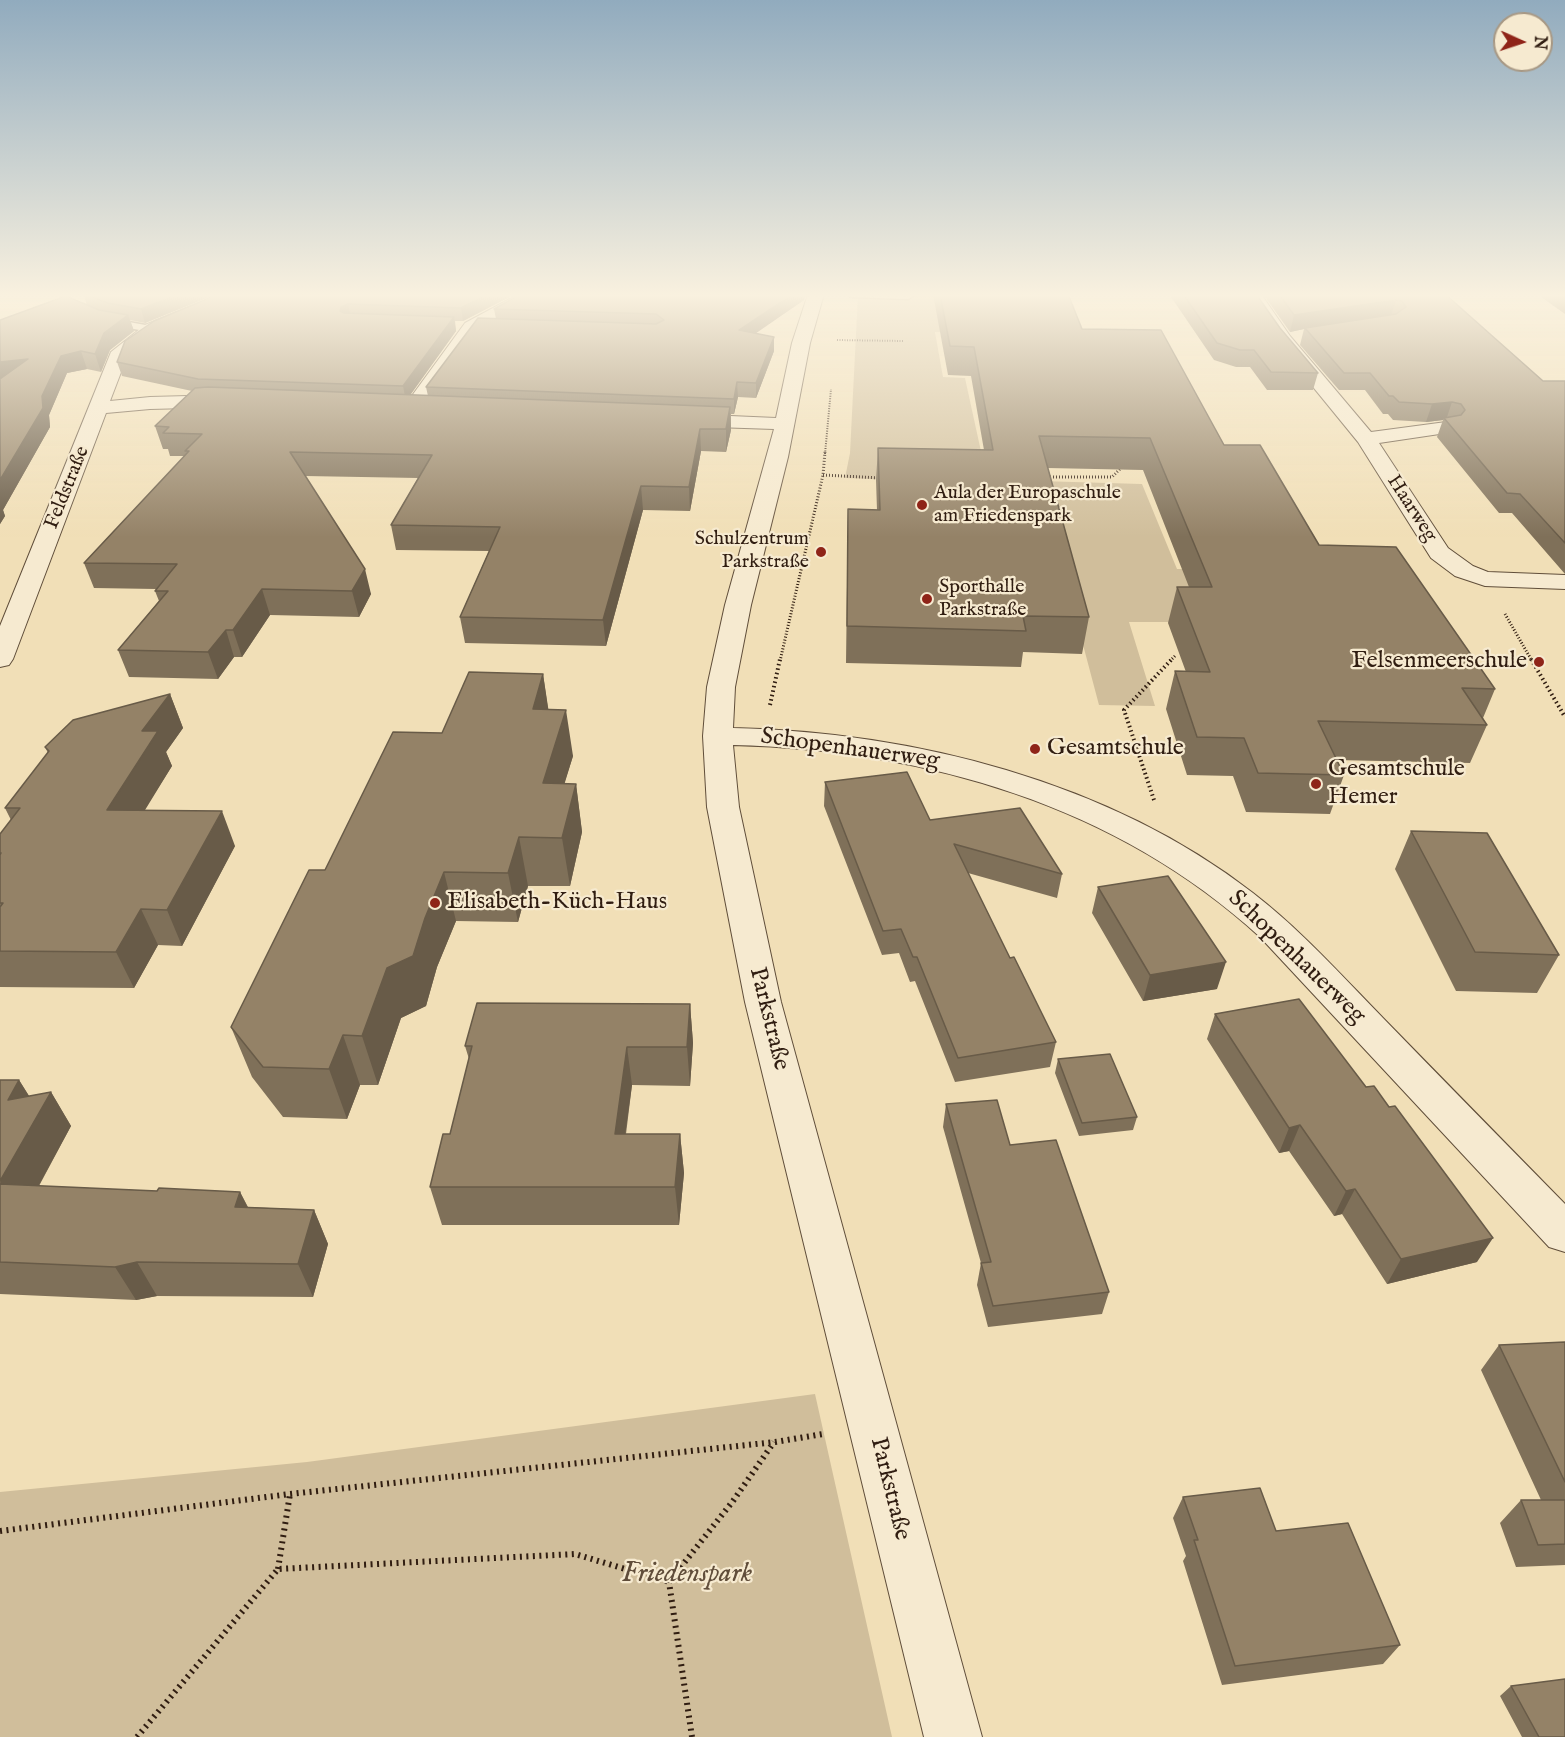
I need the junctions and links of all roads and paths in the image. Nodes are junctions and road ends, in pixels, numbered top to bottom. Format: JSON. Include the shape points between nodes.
{"nodes":[{"id":1,"x":111,"y":375,"type":"edge"},
{"id":2,"x":434,"y":375,"type":"edge"},
{"id":3,"x":795,"y":375,"type":"edge"},
{"id":4,"x":1313,"y":375,"type":"edge"},
{"id":5,"x":831,"y":385,"type":"dead end"},
{"id":6,"x":248,"y":402,"type":"edge"},
{"id":7,"x":389,"y":407,"type":"edge"},
{"id":8,"x":99,"y":408,"type":"junction"},
{"id":9,"x":413,"y":408,"type":"junction"},
{"id":10,"x":434,"y":409,"type":"edge"},
{"id":11,"x":668,"y":419,"type":"edge"},
{"id":12,"x":786,"y":424,"type":"junction"},
{"id":13,"x":1446,"y":428,"type":"edge"},
{"id":14,"x":1366,"y":439,"type":"junction"},
{"id":15,"x":1128,"y":462,"type":"edge"},
{"id":16,"x":823,"y":475,"type":"junction"},
{"id":17,"x":1040,"y":477,"type":"edge"},
{"id":18,"x":882,"y":478,"type":"edge"},
{"id":19,"x":1474,"y":575,"type":"junction"},
{"id":20,"x":1565,"y":582,"type":"edge"},
{"id":21,"x":1176,"y":655,"type":"dead end"},
{"id":22,"x":0,"y":659,"type":"edge"},
{"id":23,"x":1565,"y":717,"type":"edge"},
{"id":24,"x":718,"y":736,"type":"junction"},
{"id":25,"x":763,"y":736,"type":"junction"},
{"id":26,"x":1147,"y":778,"type":"dead end"},
{"id":27,"x":1565,"y":1233,"type":"edge"},
{"id":28,"x":874,"y":1425,"type":"junction"},
{"id":29,"x":775,"y":1442,"type":"junction"},
{"id":30,"x":290,"y":1494,"type":"junction"},
{"id":31,"x":0,"y":1531,"type":"edge"},
{"id":32,"x":278,"y":1569,"type":"junction"},
{"id":33,"x":669,"y":1582,"type":"junction"},
{"id":34,"x":137,"y":1737,"type":"edge"},
{"id":35,"x":692,"y":1737,"type":"edge"},
{"id":36,"x":953,"y":1737,"type":"edge"}],
"edges":[{"from":1,"to":8,"type":"street","name":"Feldstraße"},
{"from":2,"to":9,"type":"street"},
{"from":3,"to":12,"type":"street","name":"Parkstraße"},
{"from":4,"to":14,"type":"street","name":"Haarweg"},
{"from":5,"to":16,"type":"path"},
{"from":6,"to":8,"type":"street"},
{"from":7,"to":9,"type":"street"},
{"from":8,"to":22,"type":"street","name":"Feldstraße"},
{"from":9,"to":10,"type":"street"},
{"from":11,"to":12,"type":"street"},
{"from":12,"to":24,"type":"street","name":"Parkstraße","via":[[738,605],[721,687]]},
{"from":13,"to":14,"type":"street","name":"Haarweg"},
{"from":14,"to":19,"type":"street","name":"Haarweg","via":[[1439,553]]},
{"from":15,"to":17,"type":"path","via":[[1112,477]]},
{"from":16,"to":18,"type":"path"},
{"from":16,"to":25,"type":"path"},
{"from":19,"to":20,"type":"street"},
{"from":19,"to":23,"type":"path"},
{"from":21,"to":26,"type":"path","via":[[1125,710]]},
{"from":24,"to":25,"type":"street","name":"Schopenhauerweg"},
{"from":24,"to":28,"type":"street","name":"Parkstraße","via":[[723,807],[760,991]]},
{"from":25,"to":27,"type":"street","name":"Schopenhauerweg","via":[[915,754],[976,770],[1111,820],[1171,852],[1240,901],[1304,959]]},
{"from":28,"to":29,"type":"path"},
{"from":28,"to":36,"type":"street","name":"Parkstraße"},
{"from":29,"to":30,"type":"path"},
{"from":29,"to":33,"type":"path"},
{"from":30,"to":31,"type":"path"},
{"from":30,"to":32,"type":"path"},
{"from":32,"to":33,"type":"path","via":[[575,1554]]},
{"from":32,"to":34,"type":"path"},
{"from":33,"to":35,"type":"path"}]}
